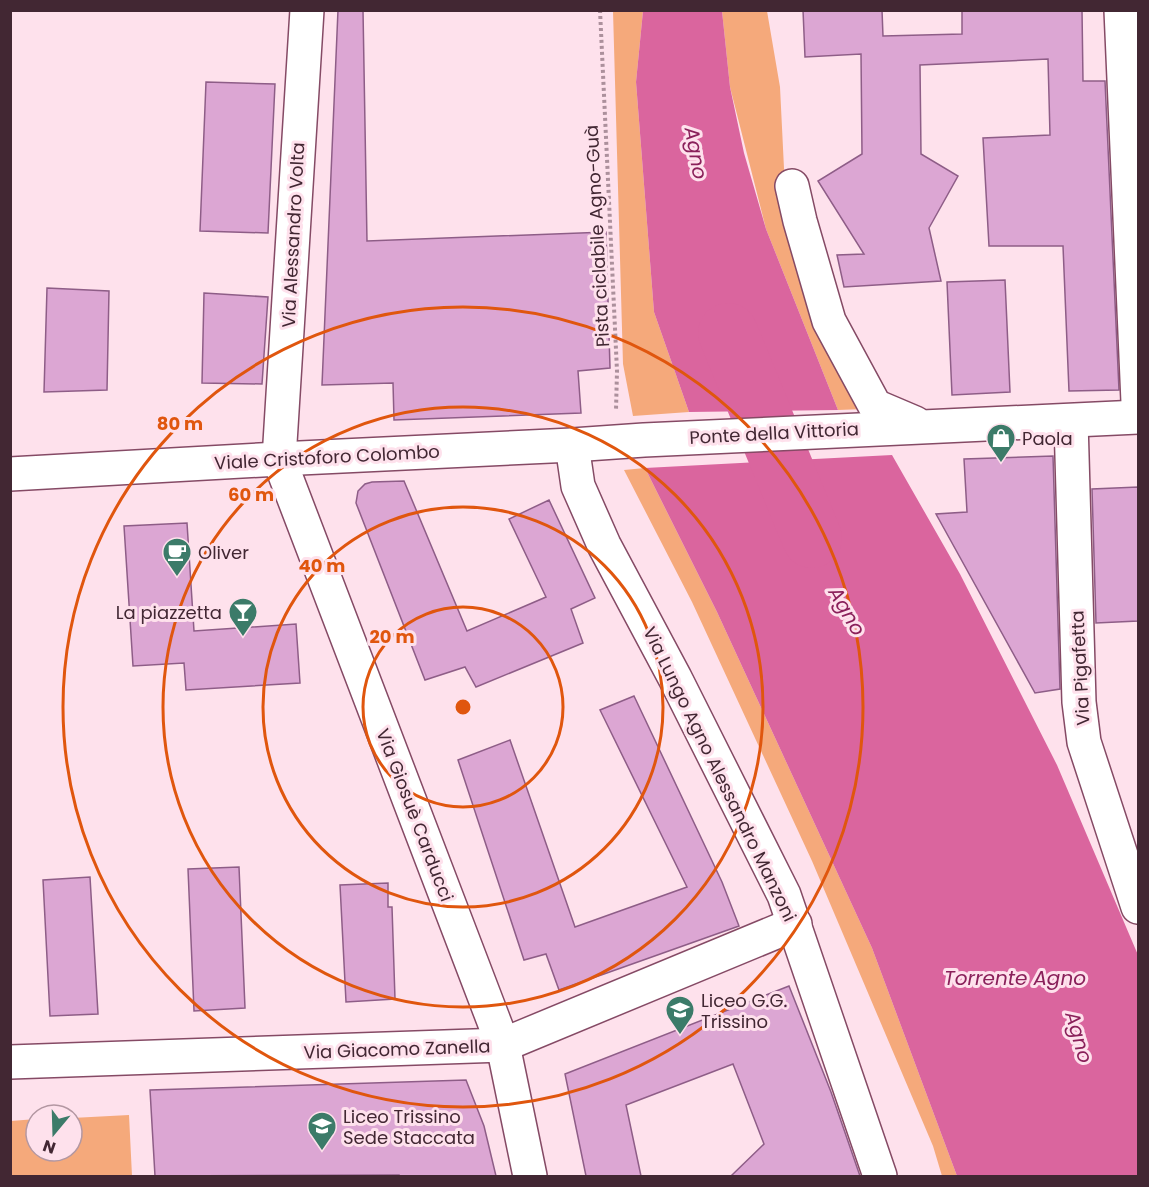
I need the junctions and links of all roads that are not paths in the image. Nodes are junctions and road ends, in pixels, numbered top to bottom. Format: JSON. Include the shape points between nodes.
{"nodes":[{"id":1,"x":307,"y":10,"type":"edge"},
{"id":2,"x":1121,"y":10,"type":"edge"},
{"id":3,"x":792,"y":186,"type":"dead end"},
{"id":4,"x":1138,"y":402,"type":"edge"},
{"id":5,"x":1138,"y":417,"type":"edge"},
{"id":6,"x":1071,"y":421,"type":"junction"},
{"id":7,"x":914,"y":427,"type":"junction"},
{"id":8,"x":640,"y":440,"type":"joint"},
{"id":9,"x":572,"y":445,"type":"junction"},
{"id":10,"x":279,"y":459,"type":"junction"},
{"id":11,"x":10,"y":474,"type":"edge"},
{"id":12,"x":1138,"y":907,"type":"edge"},
{"id":13,"x":795,"y":924,"type":"junction"},
{"id":14,"x":504,"y":1045,"type":"junction"},
{"id":15,"x":10,"y":1062,"type":"edge"},
{"id":16,"x":530,"y":1176,"type":"edge"},
{"id":17,"x":880,"y":1176,"type":"edge"}],
"edges":[{"from":1,"to":10,"type":"street","name":"Via Alessandro Volta"},
{"from":2,"to":4,"type":"street"},
{"from":3,"to":7,"type":"street","via":[[830,321],[875,406]]},
{"from":5,"to":6,"type":"street"},
{"from":6,"to":7,"type":"street"},
{"from":6,"to":12,"type":"street","name":"Via Pigafetta","via":[[1079,702],[1084,742]]},
{"from":7,"to":8,"type":"street","name":"Ponte della Vittoria"},
{"from":8,"to":9,"type":"street","name":"Viale Cristoforo Colombo"},
{"from":9,"to":10,"type":"street","name":"Viale Cristoforo Colombo"},
{"from":9,"to":13,"type":"street","name":"Via Lungo Agno Alessandro Manzoni","via":[[578,486],[604,545],[784,895]]},
{"from":10,"to":11,"type":"street","name":"Viale Cristoforo Colombo"},
{"from":10,"to":14,"type":"street","name":"Via Giosuè Carducci"},
{"from":13,"to":14,"type":"street","name":"Via Giacomo Zanella"},
{"from":13,"to":17,"type":"street","name":"Via Lungo Agno Alessandro Manzoni"},
{"from":14,"to":15,"type":"street","name":"Via Giacomo Zanella"},
{"from":14,"to":16,"type":"street","name":"Via Giosuè Carducci"}]}
